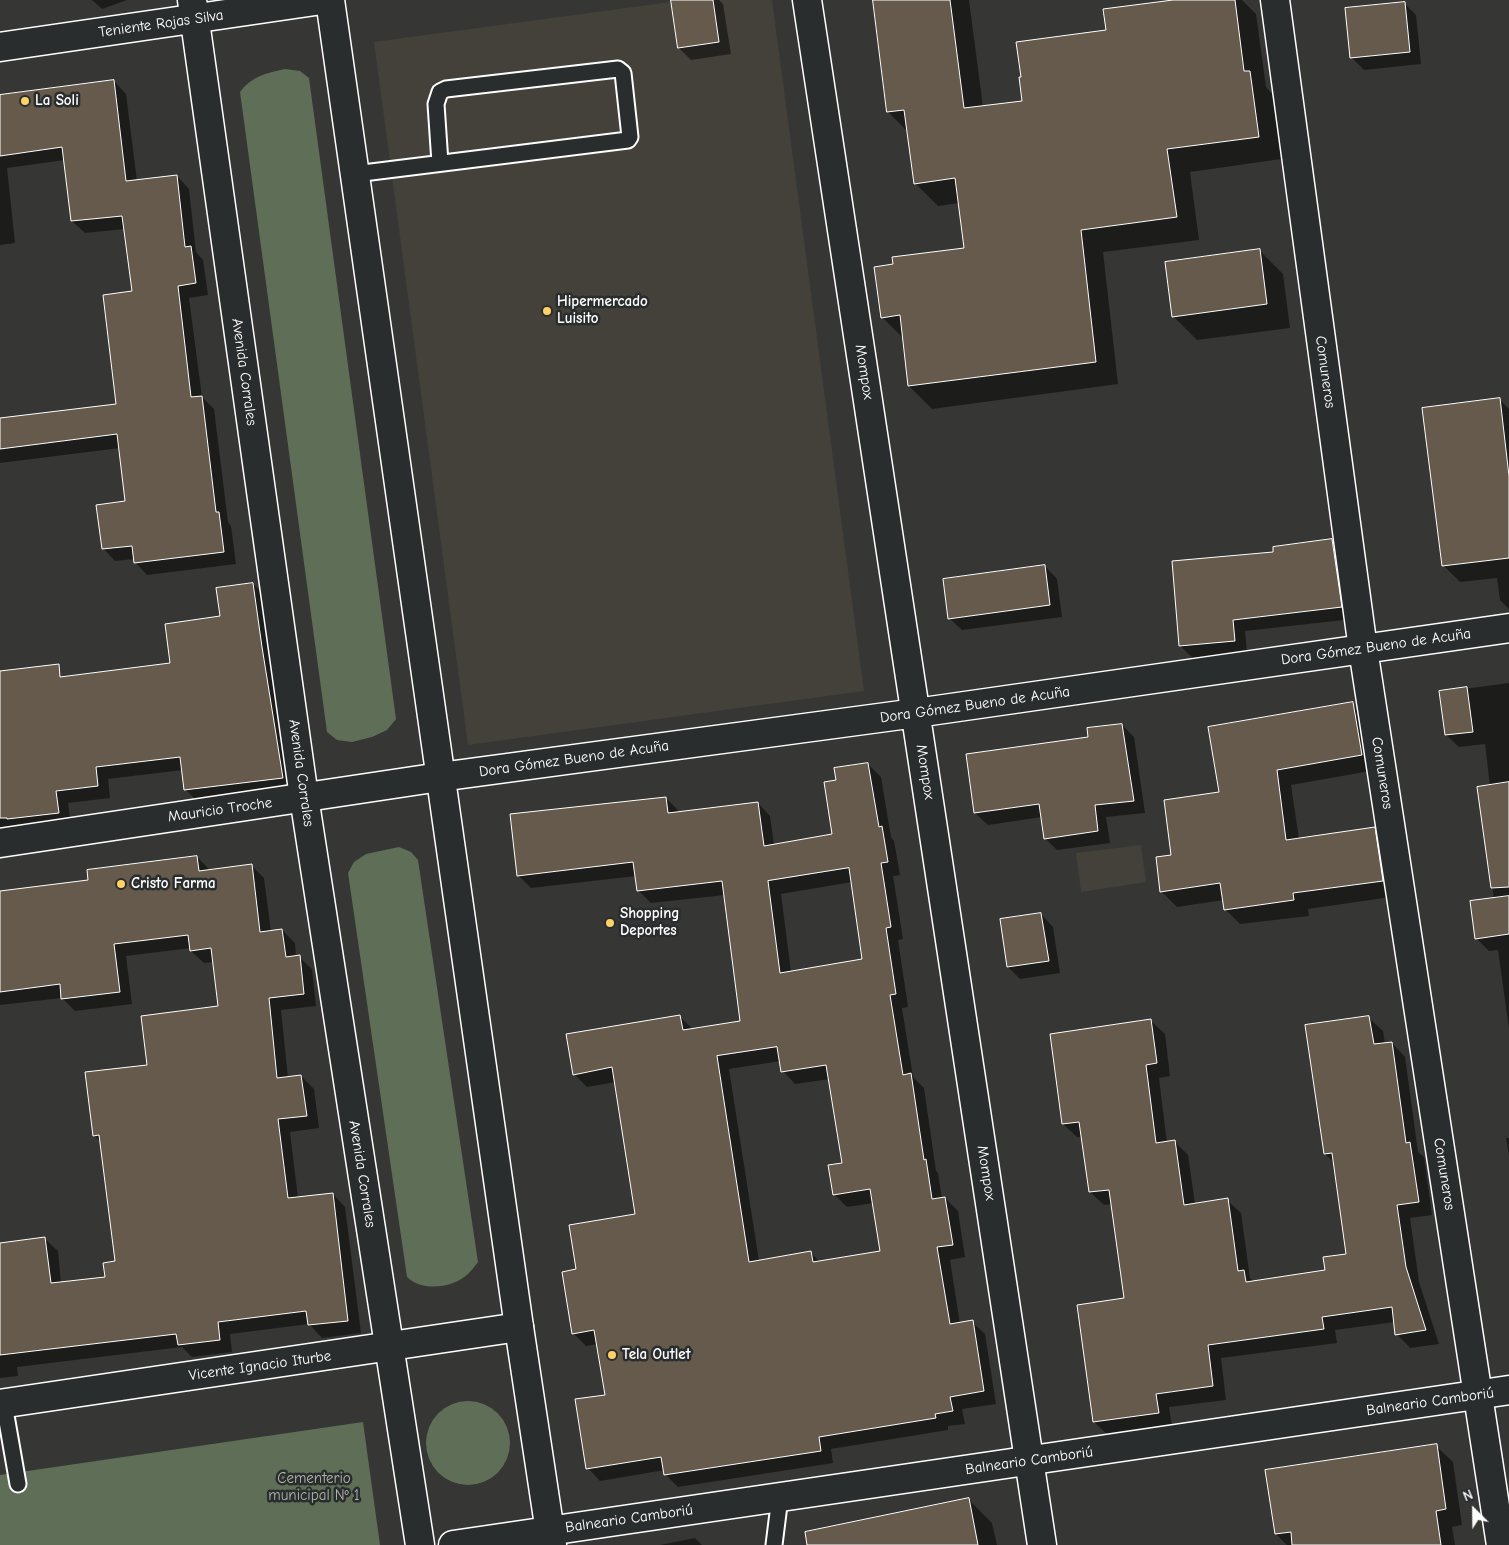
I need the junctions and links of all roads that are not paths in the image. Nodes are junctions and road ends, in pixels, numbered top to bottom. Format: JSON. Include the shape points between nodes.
{"nodes":[{"id":1,"x":322,"y":0,"type":"edge"},
{"id":2,"x":330,"y":0,"type":"edge"},
{"id":3,"x":807,"y":0,"type":"edge"},
{"id":4,"x":1275,"y":0,"type":"edge"},
{"id":5,"x":194,"y":9,"type":"edge"},
{"id":6,"x":0,"y":47,"type":"edge"},
{"id":7,"x":440,"y":163,"type":"junction"},
{"id":8,"x":355,"y":174,"type":"junction"},
{"id":9,"x":1509,"y":628,"type":"edge"},
{"id":10,"x":1363,"y":649,"type":"junction"},
{"id":11,"x":916,"y":713,"type":"junction"},
{"id":12,"x":440,"y":777,"type":"junction"},
{"id":13,"x":304,"y":797,"type":"junction"},
{"id":14,"x":0,"y":843,"type":"edge"},
{"id":15,"x":519,"y":1327,"type":"junction"},
{"id":16,"x":389,"y":1347,"type":"junction"},
{"id":17,"x":1509,"y":1390,"type":"edge"},
{"id":18,"x":1478,"y":1395,"type":"junction"},
{"id":19,"x":2,"y":1404,"type":"edge"},
{"id":20,"x":1030,"y":1461,"type":"junction"},
{"id":21,"x":18,"y":1484,"type":"dead end"},
{"id":22,"x":780,"y":1497,"type":"junction"},
{"id":23,"x":551,"y":1538,"type":"edge"},
{"id":24,"x":420,"y":1545,"type":"edge"},
{"id":25,"x":454,"y":1545,"type":"edge"},
{"id":26,"x":774,"y":1545,"type":"edge"},
{"id":27,"x":1042,"y":1545,"type":"edge"},
{"id":28,"x":1501,"y":1545,"type":"edge"}],
"edges":[{"from":1,"to":5,"type":"street","name":"Teniente Rojas Silva"},
{"from":2,"to":8,"type":"street"},
{"from":3,"to":11,"type":"street","name":"Mompox"},
{"from":4,"to":10,"type":"street","name":"Comuneros"},
{"from":5,"to":6,"type":"street","name":"Teniente Rojas Silva"},
{"from":5,"to":13,"type":"street","name":"Avenida Corrales"},
{"from":7,"to":7,"type":"lane","via":[[629,139],[623,73],[618,69],[446,89],[440,92],[436,104]]},
{"from":7,"to":8,"type":"lane"},
{"from":8,"to":12,"type":"street"},
{"from":9,"to":10,"type":"street","name":"Dora Gómez Bueno de Acuña"},
{"from":10,"to":11,"type":"street","name":"Dora Gómez Bueno de Acuña"},
{"from":10,"to":18,"type":"street","name":"Comuneros"},
{"from":11,"to":12,"type":"street","name":"Dora Gómez Bueno de Acuña"},
{"from":11,"to":20,"type":"street","name":"Mompox"},
{"from":12,"to":13,"type":"street","name":"Mauricio Troche"},
{"from":12,"to":15,"type":"street"},
{"from":13,"to":14,"type":"street","name":"Mauricio Troche"},
{"from":13,"to":16,"type":"street","name":"Avenida Corrales"},
{"from":15,"to":16,"type":"street","name":"Vicente Ignacio Iturbe"},
{"from":15,"to":23,"type":"street"},
{"from":16,"to":19,"type":"street","name":"Vicente Ignacio Iturbe"},
{"from":16,"to":24,"type":"street","name":"Avenida Corrales"},
{"from":17,"to":18,"type":"street","name":"Balneario Camboriú"},
{"from":18,"to":20,"type":"street","name":"Balneario Camboriú"},
{"from":18,"to":28,"type":"street","name":"Comuneros"},
{"from":19,"to":21,"type":"lane"},
{"from":20,"to":22,"type":"street","name":"Balneario Camboriú"},
{"from":20,"to":27,"type":"street","name":"Mompox"},
{"from":22,"to":23,"type":"street","name":"Balneario Camboriú"},
{"from":22,"to":26,"type":"lane"},
{"from":23,"to":25,"type":"street","name":"Balneario Camboriú"}]}
